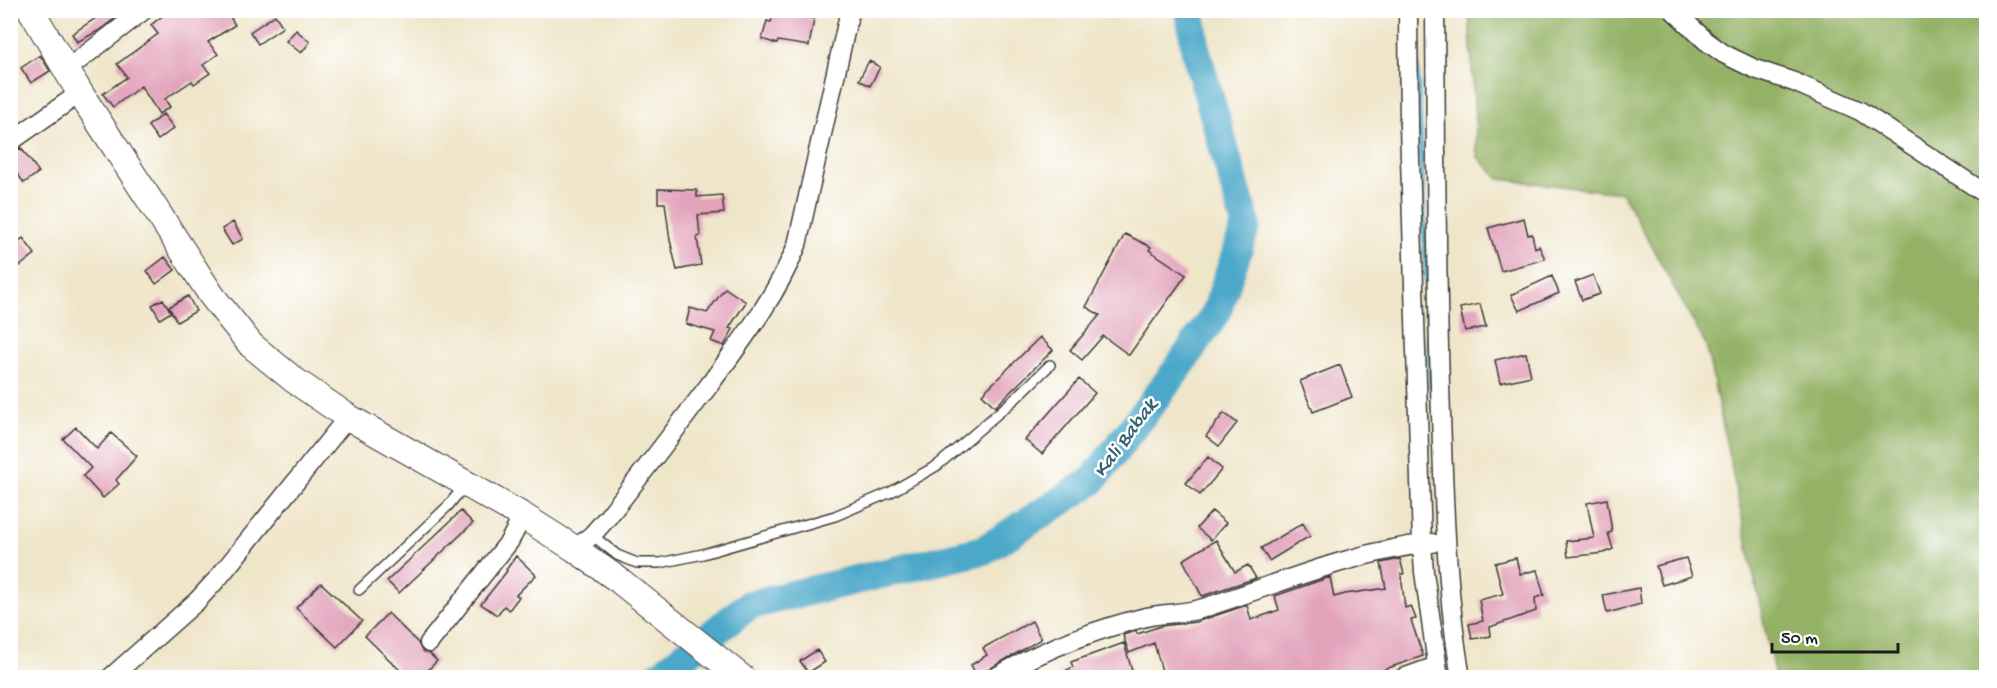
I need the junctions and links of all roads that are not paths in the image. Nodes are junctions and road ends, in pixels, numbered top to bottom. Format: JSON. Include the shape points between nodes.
{"nodes":[{"id":1,"x":31,"y":10,"type":"edge"},
{"id":2,"x":144,"y":10,"type":"edge"},
{"id":3,"x":850,"y":10,"type":"edge"},
{"id":4,"x":1408,"y":10,"type":"edge"},
{"id":5,"x":1435,"y":10,"type":"edge"},
{"id":6,"x":1673,"y":10,"type":"edge"},
{"id":7,"x":66,"y":70,"type":"junction"},
{"id":8,"x":80,"y":93,"type":"junction"},
{"id":9,"x":10,"y":142,"type":"edge"},
{"id":10,"x":1986,"y":194,"type":"edge"},
{"id":11,"x":1425,"y":276,"type":"junction"},
{"id":12,"x":1050,"y":364,"type":"dead end"},
{"id":13,"x":348,"y":417,"type":"junction"},
{"id":14,"x":466,"y":484,"type":"junction"},
{"id":15,"x":522,"y":516,"type":"junction"},
{"id":16,"x":583,"y":542,"type":"junction"},
{"id":17,"x":1435,"y":543,"type":"junction"},
{"id":18,"x":359,"y":590,"type":"dead end"},
{"id":19,"x":429,"y":643,"type":"dead end"},
{"id":20,"x":1438,"y":672,"type":"edge"},
{"id":21,"x":110,"y":678,"type":"edge"},
{"id":22,"x":742,"y":678,"type":"edge"},
{"id":23,"x":994,"y":678,"type":"edge"},
{"id":24,"x":1403,"y":678,"type":"edge"},
{"id":25,"x":1461,"y":678,"type":"edge"}],
"edges":[{"from":1,"to":7,"type":"street"},
{"from":2,"to":7,"type":"street"},
{"from":3,"to":16,"type":"street","via":[[797,245],[781,282],[734,352],[614,510]]},
{"from":4,"to":11,"type":"street"},
{"from":5,"to":11,"type":"street"},
{"from":6,"to":10,"type":"street","via":[[1724,54],[1860,111]]},
{"from":7,"to":8,"type":"street"},
{"from":8,"to":9,"type":"street"},
{"from":8,"to":13,"type":"street","via":[[238,331],[268,360]]},
{"from":11,"to":17,"type":"street"},
{"from":11,"to":17,"type":"street","via":[[1443,476]]},
{"from":12,"to":16,"type":"lane","via":[[938,465],[891,492],[836,516],[660,563],[637,563]]},
{"from":13,"to":14,"type":"street"},
{"from":13,"to":21,"type":"street","via":[[219,577]]},
{"from":14,"to":15,"type":"street"},
{"from":14,"to":18,"type":"lane"},
{"from":15,"to":16,"type":"street"},
{"from":15,"to":19,"type":"street","via":[[509,542]]},
{"from":16,"to":22,"type":"street","via":[[620,581]]},
{"from":17,"to":20,"type":"street","via":[[1424,572]]},
{"from":17,"to":23,"type":"street","via":[[1334,565],[1197,610],[1147,617],[1085,634]]},
{"from":17,"to":25,"type":"street"},
{"from":20,"to":24,"type":"street"}]}
